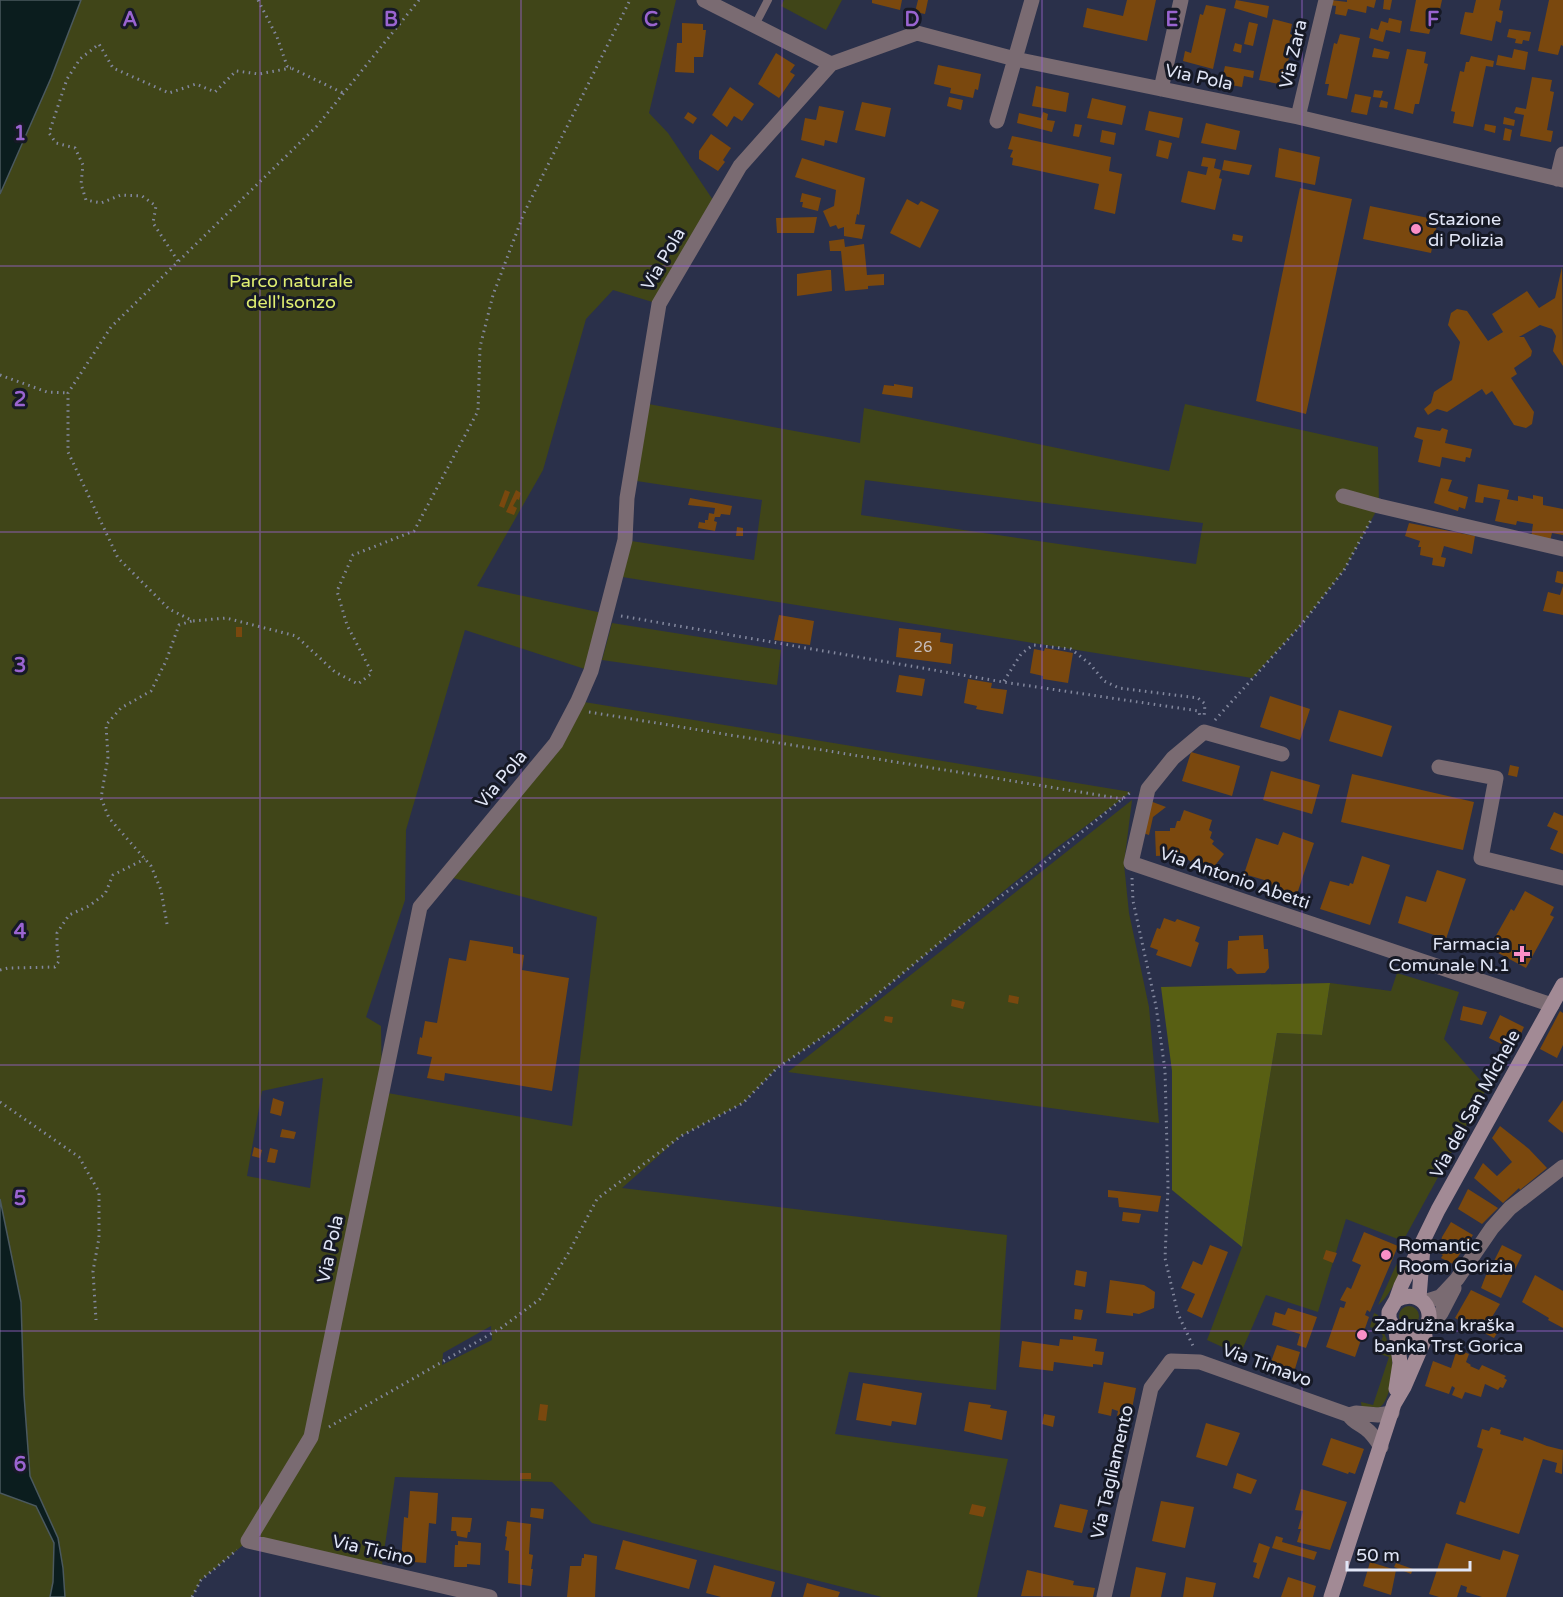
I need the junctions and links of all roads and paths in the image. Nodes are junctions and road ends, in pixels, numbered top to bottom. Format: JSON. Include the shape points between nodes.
{"nodes":[{"id":1,"x":258,"y":0,"type":"edge"},
{"id":2,"x":419,"y":0,"type":"edge"},
{"id":3,"x":630,"y":0,"type":"edge"},
{"id":4,"x":704,"y":0,"type":"edge"},
{"id":5,"x":768,"y":0,"type":"edge"},
{"id":6,"x":1032,"y":0,"type":"edge"},
{"id":7,"x":1181,"y":0,"type":"edge"},
{"id":8,"x":1326,"y":0,"type":"edge"},
{"id":9,"x":754,"y":25,"type":"junction"},
{"id":10,"x":1015,"y":59,"type":"junction"},
{"id":11,"x":831,"y":64,"type":"junction"},
{"id":12,"x":291,"y":68,"type":"junction"},
{"id":13,"x":1161,"y":89,"type":"junction"},
{"id":14,"x":344,"y":93,"type":"junction"},
{"id":15,"x":1298,"y":117,"type":"junction"},
{"id":16,"x":997,"y":121,"type":"dead end"},
{"id":17,"x":1563,"y":154,"type":"edge"},
{"id":18,"x":1560,"y":179,"type":"edge"},
{"id":19,"x":178,"y":261,"type":"junction"},
{"id":20,"x":0,"y":375,"type":"edge"},
{"id":21,"x":68,"y":393,"type":"junction"},
{"id":22,"x":1343,"y":496,"type":"dead end"},
{"id":23,"x":1379,"y":506,"type":"junction"},
{"id":24,"x":1563,"y":549,"type":"edge"},
{"id":25,"x":607,"y":614,"type":"junction"},
{"id":26,"x":193,"y":621,"type":"junction"},
{"id":27,"x":1004,"y":682,"type":"junction"},
{"id":28,"x":573,"y":710,"type":"junction"},
{"id":29,"x":1204,"y":732,"type":"junction"},
{"id":30,"x":1282,"y":754,"type":"dead end"},
{"id":31,"x":1439,"y":767,"type":"dead end"},
{"id":32,"x":1140,"y":785,"type":"dead end"},
{"id":33,"x":1123,"y":798,"type":"junction"},
{"id":34,"x":145,"y":859,"type":"junction"},
{"id":35,"x":1131,"y":863,"type":"junction"},
{"id":36,"x":1563,"y":878,"type":"edge"},
{"id":37,"x":167,"y":924,"type":"dead end"},
{"id":38,"x":0,"y":970,"type":"edge"},
{"id":39,"x":1563,"y":985,"type":"edge"},
{"id":40,"x":1552,"y":1005,"type":"junction"},
{"id":41,"x":0,"y":1102,"type":"edge"},
{"id":42,"x":1563,"y":1167,"type":"edge"},
{"id":43,"x":1423,"y":1243,"type":"junction"},
{"id":44,"x":1457,"y":1279,"type":"junction"},
{"id":45,"x":1396,"y":1300,"type":"junction"},
{"id":46,"x":1421,"y":1300,"type":"junction"},
{"id":47,"x":96,"y":1320,"type":"dead end"},
{"id":48,"x":1426,"y":1326,"type":"junction"},
{"id":49,"x":1396,"y":1331,"type":"junction"},
{"id":50,"x":1171,"y":1361,"type":"joint"},
{"id":51,"x":1200,"y":1362,"type":"junction"},
{"id":52,"x":1393,"y":1408,"type":"junction"},
{"id":53,"x":1349,"y":1415,"type":"junction"},
{"id":54,"x":311,"y":1437,"type":"junction"},
{"id":55,"x":1381,"y":1447,"type":"junction"},
{"id":56,"x":248,"y":1541,"type":"junction"},
{"id":57,"x":192,"y":1597,"type":"edge"},
{"id":58,"x":490,"y":1597,"type":"edge"},
{"id":59,"x":1104,"y":1597,"type":"edge"},
{"id":60,"x":1331,"y":1597,"type":"edge"}],
"edges":[{"from":1,"to":12,"type":"path"},
{"from":2,"to":14,"type":"path"},
{"from":3,"to":26,"type":"path","via":[[520,224],[493,295],[480,347],[478,411],[414,531],[353,555],[337,591],[347,625],[372,673],[358,684],[335,672],[296,636],[226,618]]},
{"from":4,"to":9,"type":"street"},
{"from":5,"to":9,"type":"lane"},
{"from":6,"to":10,"type":"street"},
{"from":7,"to":13,"type":"street"},
{"from":8,"to":15,"type":"street","name":"Via Zara"},
{"from":9,"to":11,"type":"street"},
{"from":10,"to":11,"type":"street","name":"Via Pola","via":[[917,33]]},
{"from":10,"to":13,"type":"street","name":"Via Pola"},
{"from":10,"to":16,"type":"street"},
{"from":11,"to":25,"type":"street","name":"Via Pola","via":[[740,166],[659,304],[627,498],[625,540]]},
{"from":12,"to":14,"type":"path"},
{"from":12,"to":19,"type":"path","via":[[259,74],[236,71],[215,92],[196,84],[169,93],[113,68],[99,44],[80,59],[67,79],[49,133],[56,143],[75,148],[83,165],[81,184],[86,200],[101,203],[121,195],[142,196],[156,206],[153,223]]},
{"from":13,"to":15,"type":"street","name":"Via Pola"},
{"from":14,"to":19,"type":"path","via":[[316,126]]},
{"from":15,"to":18,"type":"street","name":"Via Pola"},
{"from":17,"to":18,"type":"street"},
{"from":19,"to":21,"type":"path","via":[[111,327]]},
{"from":20,"to":21,"type":"path","via":[[47,392]]},
{"from":21,"to":26,"type":"path","via":[[68,452],[118,558],[169,609]]},
{"from":22,"to":23,"type":"street"},
{"from":23,"to":24,"type":"street"},
{"from":23,"to":29,"type":"path","via":[[1344,570],[1301,625]]},
{"from":25,"to":27,"type":"path"},
{"from":25,"to":28,"type":"street","name":"Via Pola","via":[[591,671]]},
{"from":26,"to":34,"type":"path","via":[[179,625],[151,691],[122,708],[106,725],[108,757],[101,798],[109,818]]},
{"from":27,"to":29,"type":"path","via":[[1198,711]]},
{"from":27,"to":29,"type":"path","via":[[1021,654],[1034,645],[1071,650],[1104,681],[1119,688],[1198,698],[1205,704]]},
{"from":28,"to":33,"type":"path"},
{"from":28,"to":54,"type":"street","name":"Via Pola","via":[[556,743],[420,907]]},
{"from":29,"to":30,"type":"street"},
{"from":29,"to":35,"type":"street","name":"Via Antonio Abetti","via":[[1173,758],[1148,789]]},
{"from":31,"to":36,"type":"street","via":[[1496,778],[1482,858]]},
{"from":32,"to":33,"type":"path"},
{"from":33,"to":54,"type":"path","via":[[839,1026],[777,1068],[743,1103],[681,1136],[597,1199],[540,1299],[501,1328]]},
{"from":34,"to":37,"type":"path","via":[[161,890]]},
{"from":34,"to":38,"type":"path","via":[[113,875],[105,894],[69,915],[57,933],[59,961],[55,967]]},
{"from":35,"to":40,"type":"street","name":"Via Antonio Abetti"},
{"from":35,"to":51,"type":"path","via":[[1133,901],[1156,1006],[1165,1070],[1165,1258],[1178,1314]]},
{"from":39,"to":40,"type":"main road","name":"Via del San Michele"},
{"from":40,"to":43,"type":"main road","name":"Via del San Michele"},
{"from":41,"to":47,"type":"path","via":[[79,1157],[99,1192],[99,1238],[93,1271]]},
{"from":42,"to":44,"type":"street","via":[[1510,1208]]},
{"from":43,"to":45,"type":"main road","name":"Via del San Michele"},
{"from":43,"to":46,"type":"main road","name":"Via del San Michele"},
{"from":44,"to":46,"type":"street","via":[[1440,1297]]},
{"from":44,"to":48,"type":"street","via":[[1441,1313]]},
{"from":45,"to":46,"type":"main road","via":[[1411,1296]]},
{"from":45,"to":49,"type":"main road","name":"Via del San Michele","via":[[1389,1319]]},
{"from":46,"to":48,"type":"main road","name":"Via del San Michele","via":[[1428,1307]]},
{"from":48,"to":49,"type":"main road","via":[[1409,1336]]},
{"from":48,"to":52,"type":"main road","name":"Via del San Michele","via":[[1423,1343]]},
{"from":49,"to":52,"type":"main road","name":"Via del San Michele","via":[[1400,1363]]},
{"from":50,"to":51,"type":"street","name":"Via Timavo"},
{"from":50,"to":59,"type":"street","name":"Via Tagliamento","via":[[1151,1388]]},
{"from":51,"to":53,"type":"street","name":"Via Timavo"},
{"from":52,"to":53,"type":"street","name":"Via Timavo","via":[[1378,1416]]},
{"from":52,"to":55,"type":"main road","name":"Via del San Michele"},
{"from":53,"to":55,"type":"street","name":"Via Timavo"},
{"from":54,"to":56,"type":"street","name":"Via Pola"},
{"from":55,"to":60,"type":"main road","name":"Via del San Michele"},
{"from":56,"to":57,"type":"path","via":[[201,1580]]},
{"from":56,"to":58,"type":"street","name":"Via Ticino"}]}
